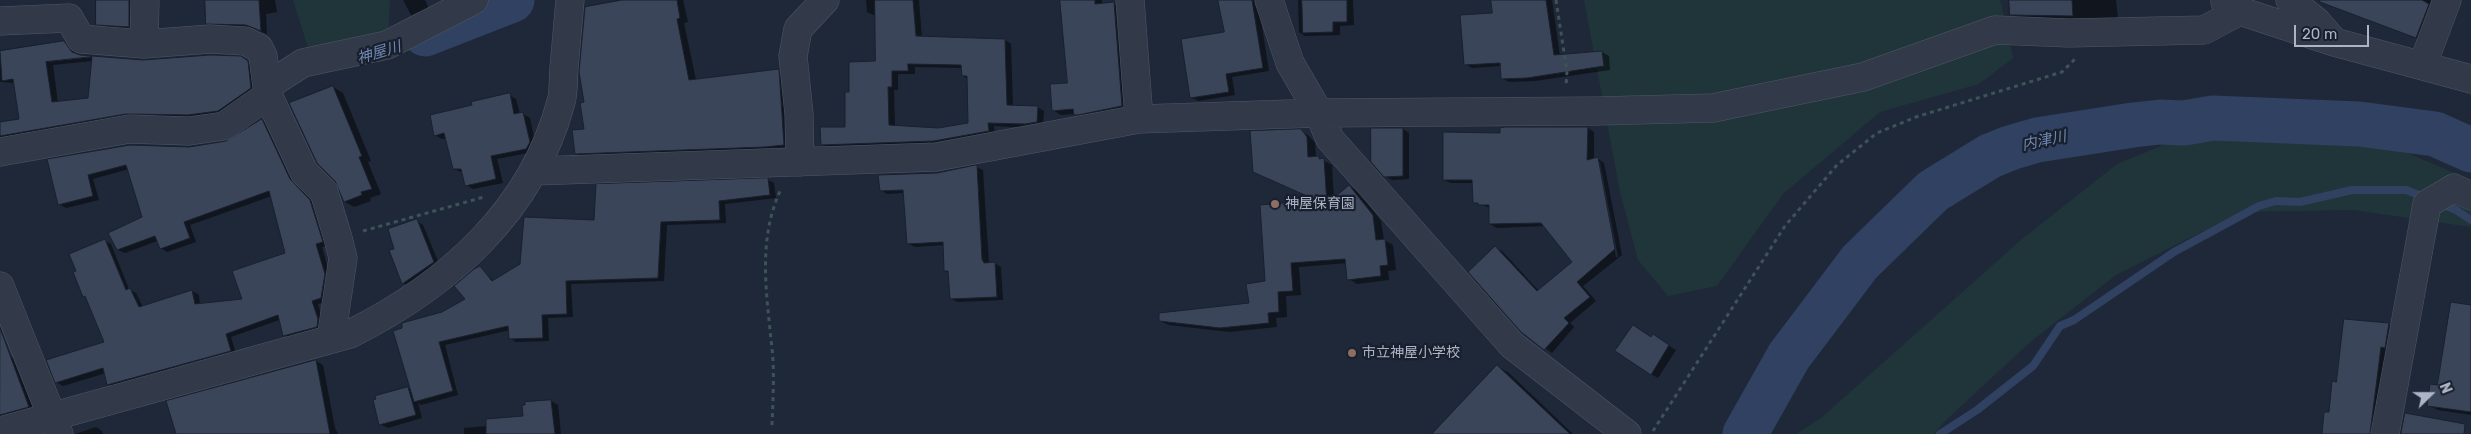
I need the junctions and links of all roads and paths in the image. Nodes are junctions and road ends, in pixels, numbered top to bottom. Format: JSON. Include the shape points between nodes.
{"nodes":[{"id":1,"x":145,"y":0,"type":"edge"},
{"id":2,"x":474,"y":0,"type":"edge"},
{"id":3,"x":570,"y":0,"type":"edge"},
{"id":4,"x":825,"y":0,"type":"edge"},
{"id":5,"x":1130,"y":0,"type":"edge"},
{"id":6,"x":1269,"y":0,"type":"edge"},
{"id":7,"x":1556,"y":0,"type":"edge"},
{"id":8,"x":2290,"y":0,"type":"edge"},
{"id":9,"x":2447,"y":0,"type":"edge"},
{"id":10,"x":2230,"y":6,"type":"edge"},
{"id":11,"x":0,"y":21,"type":"edge"},
{"id":12,"x":2100,"y":32,"type":"junction"},
{"id":13,"x":2334,"y":42,"type":"junction"},
{"id":14,"x":144,"y":44,"type":"junction"},
{"id":15,"x":2422,"y":64,"type":"junction"},
{"id":16,"x":2471,"y":79,"type":"edge"},
{"id":17,"x":268,"y":90,"type":"junction"},
{"id":18,"x":1566,"y":111,"type":"junction"},
{"id":19,"x":1319,"y":113,"type":"junction"},
{"id":20,"x":1139,"y":119,"type":"junction"},
{"id":21,"x":0,"y":152,"type":"edge"},
{"id":22,"x":794,"y":162,"type":"junction"},
{"id":23,"x":535,"y":171,"type":"junction"},
{"id":24,"x":485,"y":196,"type":"dead end"},
{"id":25,"x":2471,"y":196,"type":"edge"},
{"id":26,"x":338,"y":238,"type":"junction"},
{"id":27,"x":0,"y":286,"type":"edge"},
{"id":28,"x":331,"y":340,"type":"junction"},
{"id":29,"x":772,"y":425,"type":"dead end"},
{"id":30,"x":56,"y":426,"type":"edge"},
{"id":31,"x":0,"y":431,"type":"edge"},
{"id":32,"x":1628,"y":434,"type":"edge"},
{"id":33,"x":1651,"y":434,"type":"edge"},
{"id":34,"x":2385,"y":434,"type":"edge"}],
"edges":[{"from":1,"to":14,"type":"street"},
{"from":2,"to":17,"type":"street","via":[[387,45],[303,63]]},
{"from":3,"to":23,"type":"street","via":[[561,101]]},
{"from":4,"to":22,"type":"street","via":[[798,29],[793,56],[799,114]]},
{"from":5,"to":20,"type":"street"},
{"from":6,"to":19,"type":"street","via":[[1290,63]]},
{"from":7,"to":18,"type":"path","via":[[1566,72]]},
{"from":8,"to":13,"type":"street","via":[[2318,22]]},
{"from":9,"to":15,"type":"street"},
{"from":10,"to":12,"type":"street","via":[[2204,30]]},
{"from":10,"to":13,"type":"street"},
{"from":11,"to":14,"type":"street","via":[[69,18],[81,39]]},
{"from":12,"to":18,"type":"street","via":[[1995,30],[1863,77],[1713,108]]},
{"from":12,"to":33,"type":"path","via":[[2062,72],[1916,117],[1877,133],[1837,165],[1785,226]]},
{"from":13,"to":15,"type":"street"},
{"from":14,"to":17,"type":"street","via":[[210,39],[245,41],[259,48],[264,56]]},
{"from":15,"to":16,"type":"street"},
{"from":17,"to":21,"type":"street","via":[[224,126],[189,131],[129,130]]},
{"from":17,"to":26,"type":"street","via":[[304,172],[324,192]]},
{"from":18,"to":19,"type":"street"},
{"from":19,"to":20,"type":"street"},
{"from":19,"to":32,"type":"street","via":[[1330,139],[1512,345]]},
{"from":20,"to":22,"type":"street","via":[[936,157]]},
{"from":22,"to":23,"type":"street"},
{"from":22,"to":29,"type":"path","via":[[768,228],[764,253],[772,341]]},
{"from":23,"to":28,"type":"street","via":[[493,229],[442,279],[391,314]]},
{"from":24,"to":26,"type":"path"},
{"from":25,"to":34,"type":"street","via":[[2454,188],[2427,204]]},
{"from":26,"to":28,"type":"street","via":[[342,258]]},
{"from":27,"to":30,"type":"street"},
{"from":28,"to":30,"type":"street"},
{"from":30,"to":31,"type":"street"}]}
